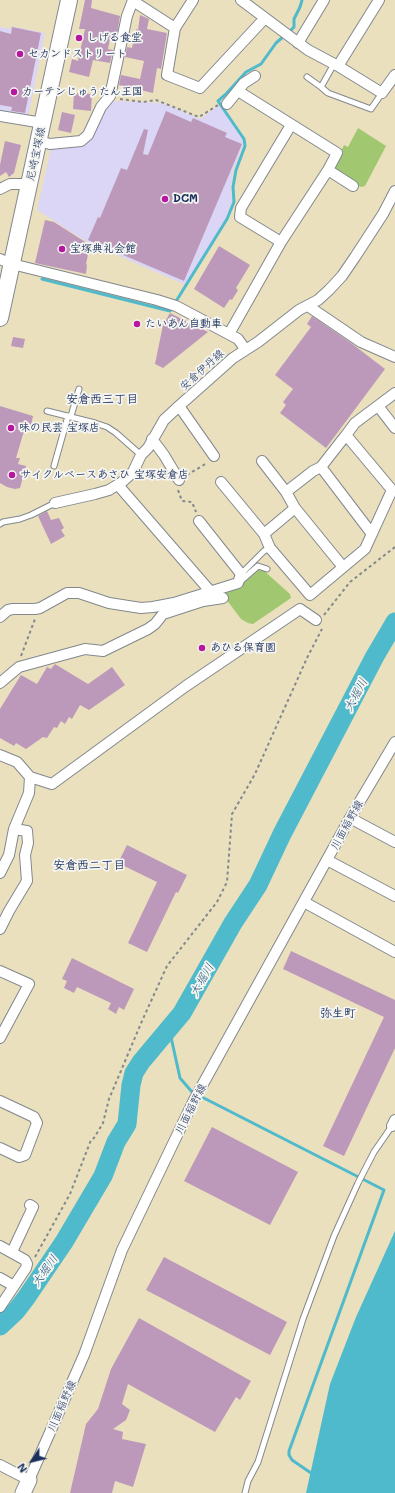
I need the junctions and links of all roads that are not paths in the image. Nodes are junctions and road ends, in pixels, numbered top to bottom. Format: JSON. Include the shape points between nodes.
{"nodes":[{"id":1,"x":69,"y":0,"type":"edge"},
{"id":2,"x":133,"y":0,"type":"edge"},
{"id":3,"x":193,"y":0,"type":"edge"},
{"id":4,"x":242,"y":0,"type":"edge"},
{"id":5,"x":324,"y":0,"type":"edge"},
{"id":6,"x":379,"y":0,"type":"edge"},
{"id":7,"x":265,"y":18,"type":"junction"},
{"id":8,"x":175,"y":28,"type":"junction"},
{"id":9,"x":298,"y":43,"type":"junction"},
{"id":10,"x":336,"y":65,"type":"junction"},
{"id":11,"x":395,"y":75,"type":"edge"},
{"id":12,"x":255,"y":76,"type":"dead end"},
{"id":13,"x":306,"y":77,"type":"dead end"},
{"id":14,"x":321,"y":87,"type":"junction"},
{"id":15,"x":238,"y":91,"type":"junction"},
{"id":16,"x":382,"y":93,"type":"junction"},
{"id":17,"x":227,"y":104,"type":"road end"},
{"id":18,"x":0,"y":116,"type":"edge"},
{"id":19,"x":43,"y":124,"type":"junction"},
{"id":20,"x":291,"y":125,"type":"junction"},
{"id":21,"x":39,"y":141,"type":"junction"},
{"id":22,"x":328,"y":170,"type":"junction"},
{"id":23,"x":29,"y":184,"type":"junction"},
{"id":24,"x":353,"y":186,"type":"dead end"},
{"id":25,"x":0,"y":189,"type":"edge"},
{"id":26,"x":395,"y":191,"type":"edge"},
{"id":27,"x":282,"y":242,"type":"junction"},
{"id":28,"x":6,"y":261,"type":"edge"},
{"id":29,"x":308,"y":306,"type":"junction"},
{"id":30,"x":1,"y":311,"type":"edge"},
{"id":31,"x":0,"y":326,"type":"edge"},
{"id":32,"x":229,"y":334,"type":"junction"},
{"id":33,"x":245,"y":349,"type":"junction"},
{"id":34,"x":395,"y":356,"type":"edge"},
{"id":35,"x":79,"y":389,"type":"dead end"},
{"id":36,"x":395,"y":393,"type":"edge"},
{"id":37,"x":179,"y":406,"type":"junction"},
{"id":38,"x":378,"y":406,"type":"junction"},
{"id":39,"x":47,"y":411,"type":"dead end"},
{"id":40,"x":69,"y":416,"type":"junction"},
{"id":41,"x":395,"y":428,"type":"edge"},
{"id":42,"x":346,"y":435,"type":"junction"},
{"id":43,"x":152,"y":440,"type":"junction"},
{"id":44,"x":141,"y":455,"type":"junction"},
{"id":45,"x":214,"y":456,"type":"road end"},
{"id":46,"x":262,"y":461,"type":"dead end"},
{"id":47,"x":54,"y":466,"type":"dead end"},
{"id":48,"x":321,"y":467,"type":"junction"},
{"id":49,"x":179,"y":480,"type":"road end"},
{"id":50,"x":221,"y":482,"type":"dead end"},
{"id":51,"x":118,"y":485,"type":"junction"},
{"id":52,"x":393,"y":487,"type":"edge"},
{"id":53,"x":286,"y":492,"type":"junction"},
{"id":54,"x":55,"y":503,"type":"joint"},
{"id":55,"x":295,"y":508,"type":"junction"},
{"id":56,"x":199,"y":521,"type":"dead end"},
{"id":57,"x":0,"y":524,"type":"edge"},
{"id":58,"x":264,"y":534,"type":"junction"},
{"id":59,"x":372,"y":534,"type":"junction"},
{"id":60,"x":270,"y":548,"type":"junction"},
{"id":61,"x":343,"y":567,"type":"junction"},
{"id":62,"x":267,"y":568,"type":"dead end"},
{"id":63,"x":241,"y":574,"type":"junction"},
{"id":64,"x":210,"y":592,"type":"junction"},
{"id":65,"x":223,"y":598,"type":"dead end"},
{"id":66,"x":0,"y":617,"type":"edge"},
{"id":67,"x":321,"y":622,"type":"road end"},
{"id":68,"x":0,"y":683,"type":"edge"},
{"id":69,"x":395,"y":742,"type":"edge"},
{"id":70,"x":0,"y":755,"type":"edge"},
{"id":71,"x":30,"y":777,"type":"junction"},
{"id":72,"x":350,"y":818,"type":"junction"},
{"id":73,"x":14,"y":829,"type":"junction"},
{"id":74,"x":395,"y":842,"type":"edge"},
{"id":75,"x":327,"y":860,"type":"junction"},
{"id":76,"x":0,"y":873,"type":"edge"},
{"id":77,"x":395,"y":896,"type":"edge"},
{"id":78,"x":304,"y":902,"type":"junction"},
{"id":79,"x":0,"y":928,"type":"edge"},
{"id":80,"x":395,"y":952,"type":"edge"},
{"id":81,"x":0,"y":971,"type":"edge"},
{"id":82,"x":0,"y":1038,"type":"edge"},
{"id":83,"x":0,"y":1101,"type":"edge"},
{"id":84,"x":394,"y":1123,"type":"edge"},
{"id":85,"x":0,"y":1148,"type":"edge"},
{"id":86,"x":33,"y":1207,"type":"dead end"},
{"id":87,"x":0,"y":1246,"type":"edge"},
{"id":88,"x":12,"y":1252,"type":"junction"},
{"id":89,"x":0,"y":1278,"type":"edge"},
{"id":90,"x":14,"y":1286,"type":"junction"},
{"id":91,"x":0,"y":1307,"type":"edge"},
{"id":92,"x":0,"y":1465,"type":"edge"},
{"id":93,"x":26,"y":1486,"type":"edge"},
{"id":94,"x":245,"y":1493,"type":"edge"}],
"edges":[{"from":1,"to":19,"type":"main road","name":"尼崎宝塚線"},
{"from":2,"to":8,"type":"street"},
{"from":2,"to":21,"type":"street","via":[[127,16],[110,96],[101,106],[88,135],[81,141],[50,144]]},
{"from":3,"to":8,"type":"street"},
{"from":4,"to":7,"type":"street"},
{"from":5,"to":9,"type":"street"},
{"from":6,"to":10,"type":"street"},
{"from":7,"to":8,"type":"street","via":[[200,88],[166,75]]},
{"from":7,"to":9,"type":"street"},
{"from":9,"to":10,"type":"street"},
{"from":10,"to":14,"type":"lane"},
{"from":10,"to":16,"type":"street"},
{"from":11,"to":16,"type":"street"},
{"from":12,"to":15,"type":"street","via":[[244,83]]},
{"from":13,"to":14,"type":"lane"},
{"from":14,"to":16,"type":"lane","via":[[328,93],[371,109]]},
{"from":15,"to":17,"type":"street"},
{"from":15,"to":20,"type":"street"},
{"from":18,"to":19,"type":"street"},
{"from":19,"to":21,"type":"main road","name":"尼崎宝塚線"},
{"from":20,"to":22,"type":"street","via":[[337,153]]},
{"from":20,"to":27,"type":"street","via":[[241,208],[240,217]]},
{"from":21,"to":23,"type":"main road","name":"尼崎宝塚線"},
{"from":22,"to":24,"type":"street"},
{"from":22,"to":27,"type":"street"},
{"from":23,"to":25,"type":"street","via":[[10,184]]},
{"from":23,"to":28,"type":"main road","name":"尼崎宝塚線"},
{"from":26,"to":29,"type":"street","name":"安倉伊丹線","via":[[342,276]]},
{"from":27,"to":32,"type":"street"},
{"from":28,"to":30,"type":"main road","name":"尼崎宝塚線"},
{"from":28,"to":32,"type":"street","via":[[170,304]]},
{"from":29,"to":33,"type":"street","name":"安倉伊丹線"},
{"from":29,"to":34,"type":"street","via":[[361,342]]},
{"from":30,"to":31,"type":"main road","name":"尼崎宝塚線"},
{"from":32,"to":33,"type":"street","via":[[238,339]]},
{"from":33,"to":37,"type":"street","name":"安倉伊丹線"},
{"from":35,"to":40,"type":"lane"},
{"from":36,"to":38,"type":"street"},
{"from":37,"to":43,"type":"street","name":"安倉伊丹線","via":[[164,420]]},
{"from":37,"to":45,"type":"street"},
{"from":38,"to":41,"type":"street"},
{"from":38,"to":42,"type":"street","via":[[355,423]]},
{"from":39,"to":40,"type":"lane"},
{"from":40,"to":44,"type":"lane","via":[[108,427]]},
{"from":40,"to":47,"type":"lane"},
{"from":42,"to":48,"type":"street"},
{"from":42,"to":52,"type":"street"},
{"from":43,"to":44,"type":"street","name":"安倉伊丹線"},
{"from":43,"to":49,"type":"street"},
{"from":44,"to":51,"type":"street","name":"安倉伊丹線","via":[[133,472]]},
{"from":46,"to":53,"type":"street"},
{"from":48,"to":53,"type":"street"},
{"from":48,"to":59,"type":"street"},
{"from":50,"to":58,"type":"street"},
{"from":51,"to":54,"type":"street","name":"安倉伊丹線","via":[[95,494]]},
{"from":51,"to":64,"type":"street"},
{"from":52,"to":59,"type":"street"},
{"from":53,"to":55,"type":"street"},
{"from":54,"to":57,"type":"lane","name":"安倉伊丹線","via":[[31,515]]},
{"from":55,"to":58,"type":"street"},
{"from":55,"to":61,"type":"street"},
{"from":56,"to":63,"type":"street"},
{"from":58,"to":60,"type":"street"},
{"from":59,"to":61,"type":"street","via":[[365,549]]},
{"from":60,"to":61,"type":"street","via":[[310,595]]},
{"from":60,"to":63,"type":"lane"},
{"from":62,"to":63,"type":"lane","via":[[258,566],[242,580]]},
{"from":63,"to":64,"type":"street","via":[[238,583]]},
{"from":64,"to":66,"type":"street","via":[[174,603],[141,608],[67,593],[40,608],[8,610]]},
{"from":65,"to":68,"type":"street","via":[[163,614],[148,629],[103,651],[85,649],[19,667]]},
{"from":67,"to":71,"type":"street","via":[[300,609],[186,686],[52,784]]},
{"from":69,"to":72,"type":"street","name":"川面稲野線"},
{"from":70,"to":71,"type":"street","via":[[17,762]]},
{"from":71,"to":73,"type":"street","via":[[29,793]]},
{"from":72,"to":74,"type":"street"},
{"from":72,"to":75,"type":"street","name":"川面稲野線"},
{"from":73,"to":76,"type":"street","via":[[9,855]]},
{"from":73,"to":79,"type":"street","via":[[27,831],[27,881]]},
{"from":75,"to":77,"type":"street"},
{"from":75,"to":78,"type":"street","name":"川面稲野線"},
{"from":78,"to":80,"type":"street"},
{"from":78,"to":93,"type":"street","name":"川面稲野線","via":[[193,1102],[122,1250],[84,1355]]},
{"from":81,"to":82,"type":"street","via":[[29,984]]},
{"from":83,"to":85,"type":"street","via":[[34,1117],[37,1123],[26,1155],[19,1157]]},
{"from":84,"to":94,"type":"lane","via":[[362,1174],[334,1236],[303,1319],[258,1462]]},
{"from":86,"to":88,"type":"street"},
{"from":87,"to":88,"type":"street"},
{"from":88,"to":90,"type":"street","via":[[27,1264]]},
{"from":89,"to":90,"type":"street"},
{"from":90,"to":91,"type":"street"},
{"from":92,"to":93,"type":"street"}]}
